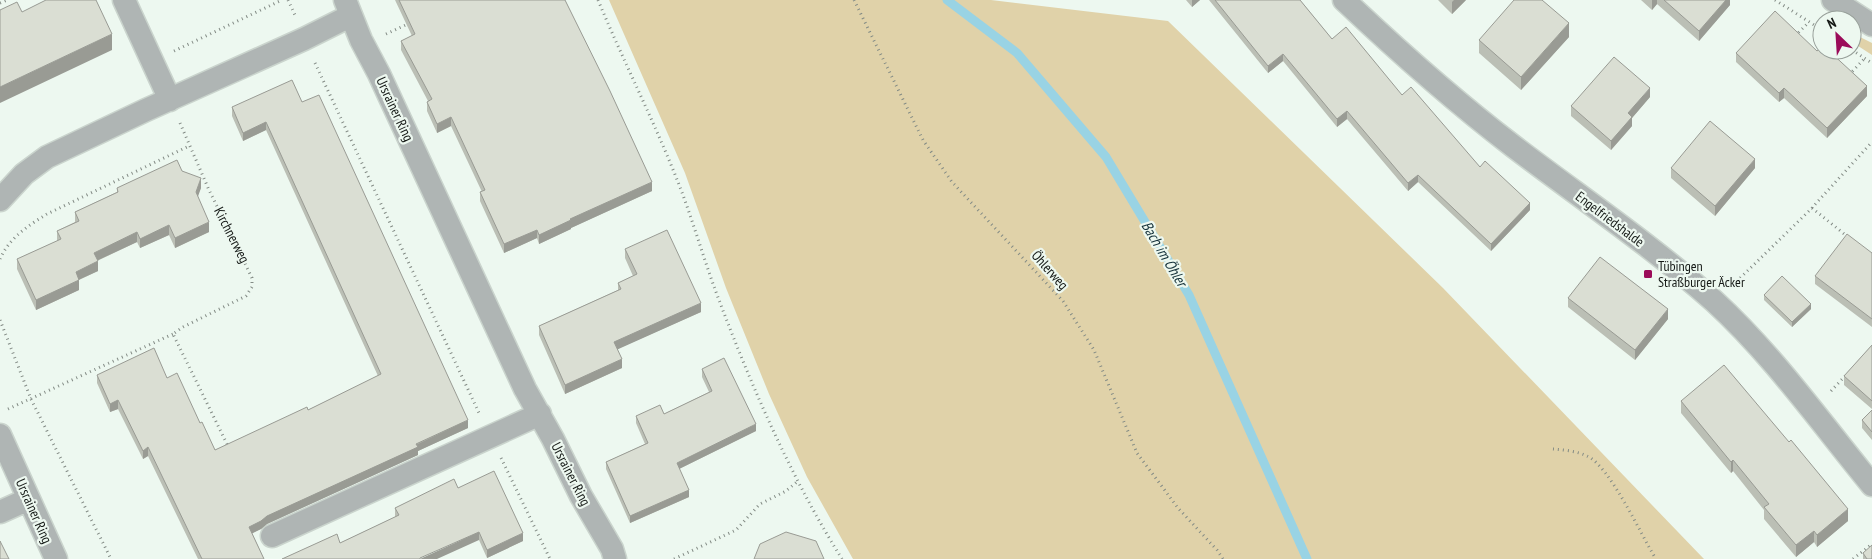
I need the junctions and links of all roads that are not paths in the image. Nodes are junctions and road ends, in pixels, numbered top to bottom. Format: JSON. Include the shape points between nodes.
{"nodes":[{"id":1,"x":124,"y":0,"type":"edge"},
{"id":2,"x":1344,"y":0,"type":"edge"},
{"id":3,"x":1833,"y":0,"type":"edge"},
{"id":4,"x":347,"y":8,"type":"edge"},
{"id":5,"x":1872,"y":26,"type":"edge"},
{"id":6,"x":170,"y":100,"type":"junction"},
{"id":7,"x":0,"y":200,"type":"edge"},
{"id":8,"x":540,"y":414,"type":"junction"},
{"id":9,"x":0,"y":435,"type":"edge"},
{"id":10,"x":1872,"y":485,"type":"edge"},
{"id":11,"x":29,"y":499,"type":"junction"},
{"id":12,"x":0,"y":512,"type":"edge"},
{"id":13,"x":272,"y":536,"type":"dead end"},
{"id":14,"x":56,"y":559,"type":"edge"},
{"id":15,"x":615,"y":559,"type":"edge"}],
"edges":[{"from":1,"to":6,"type":"street"},
{"from":2,"to":10,"type":"street","name":"Engelfriedshalde","via":[[1511,145],[1660,257],[1714,302],[1784,376]]},
{"from":3,"to":5,"type":"street"},
{"from":4,"to":6,"type":"street","name":"Ursrainer Ring","via":[[304,39]]},
{"from":4,"to":8,"type":"street","name":"Ursrainer Ring","via":[[525,389]]},
{"from":6,"to":7,"type":"street","name":"Ursrainer Ring","via":[[47,157],[24,174]]},
{"from":8,"to":13,"type":"street"},
{"from":8,"to":15,"type":"street","name":"Ursrainer Ring"},
{"from":9,"to":11,"type":"street","name":"Ursrainer Ring"},
{"from":11,"to":12,"type":"street"},
{"from":11,"to":14,"type":"street","name":"Ursrainer Ring"}]}
